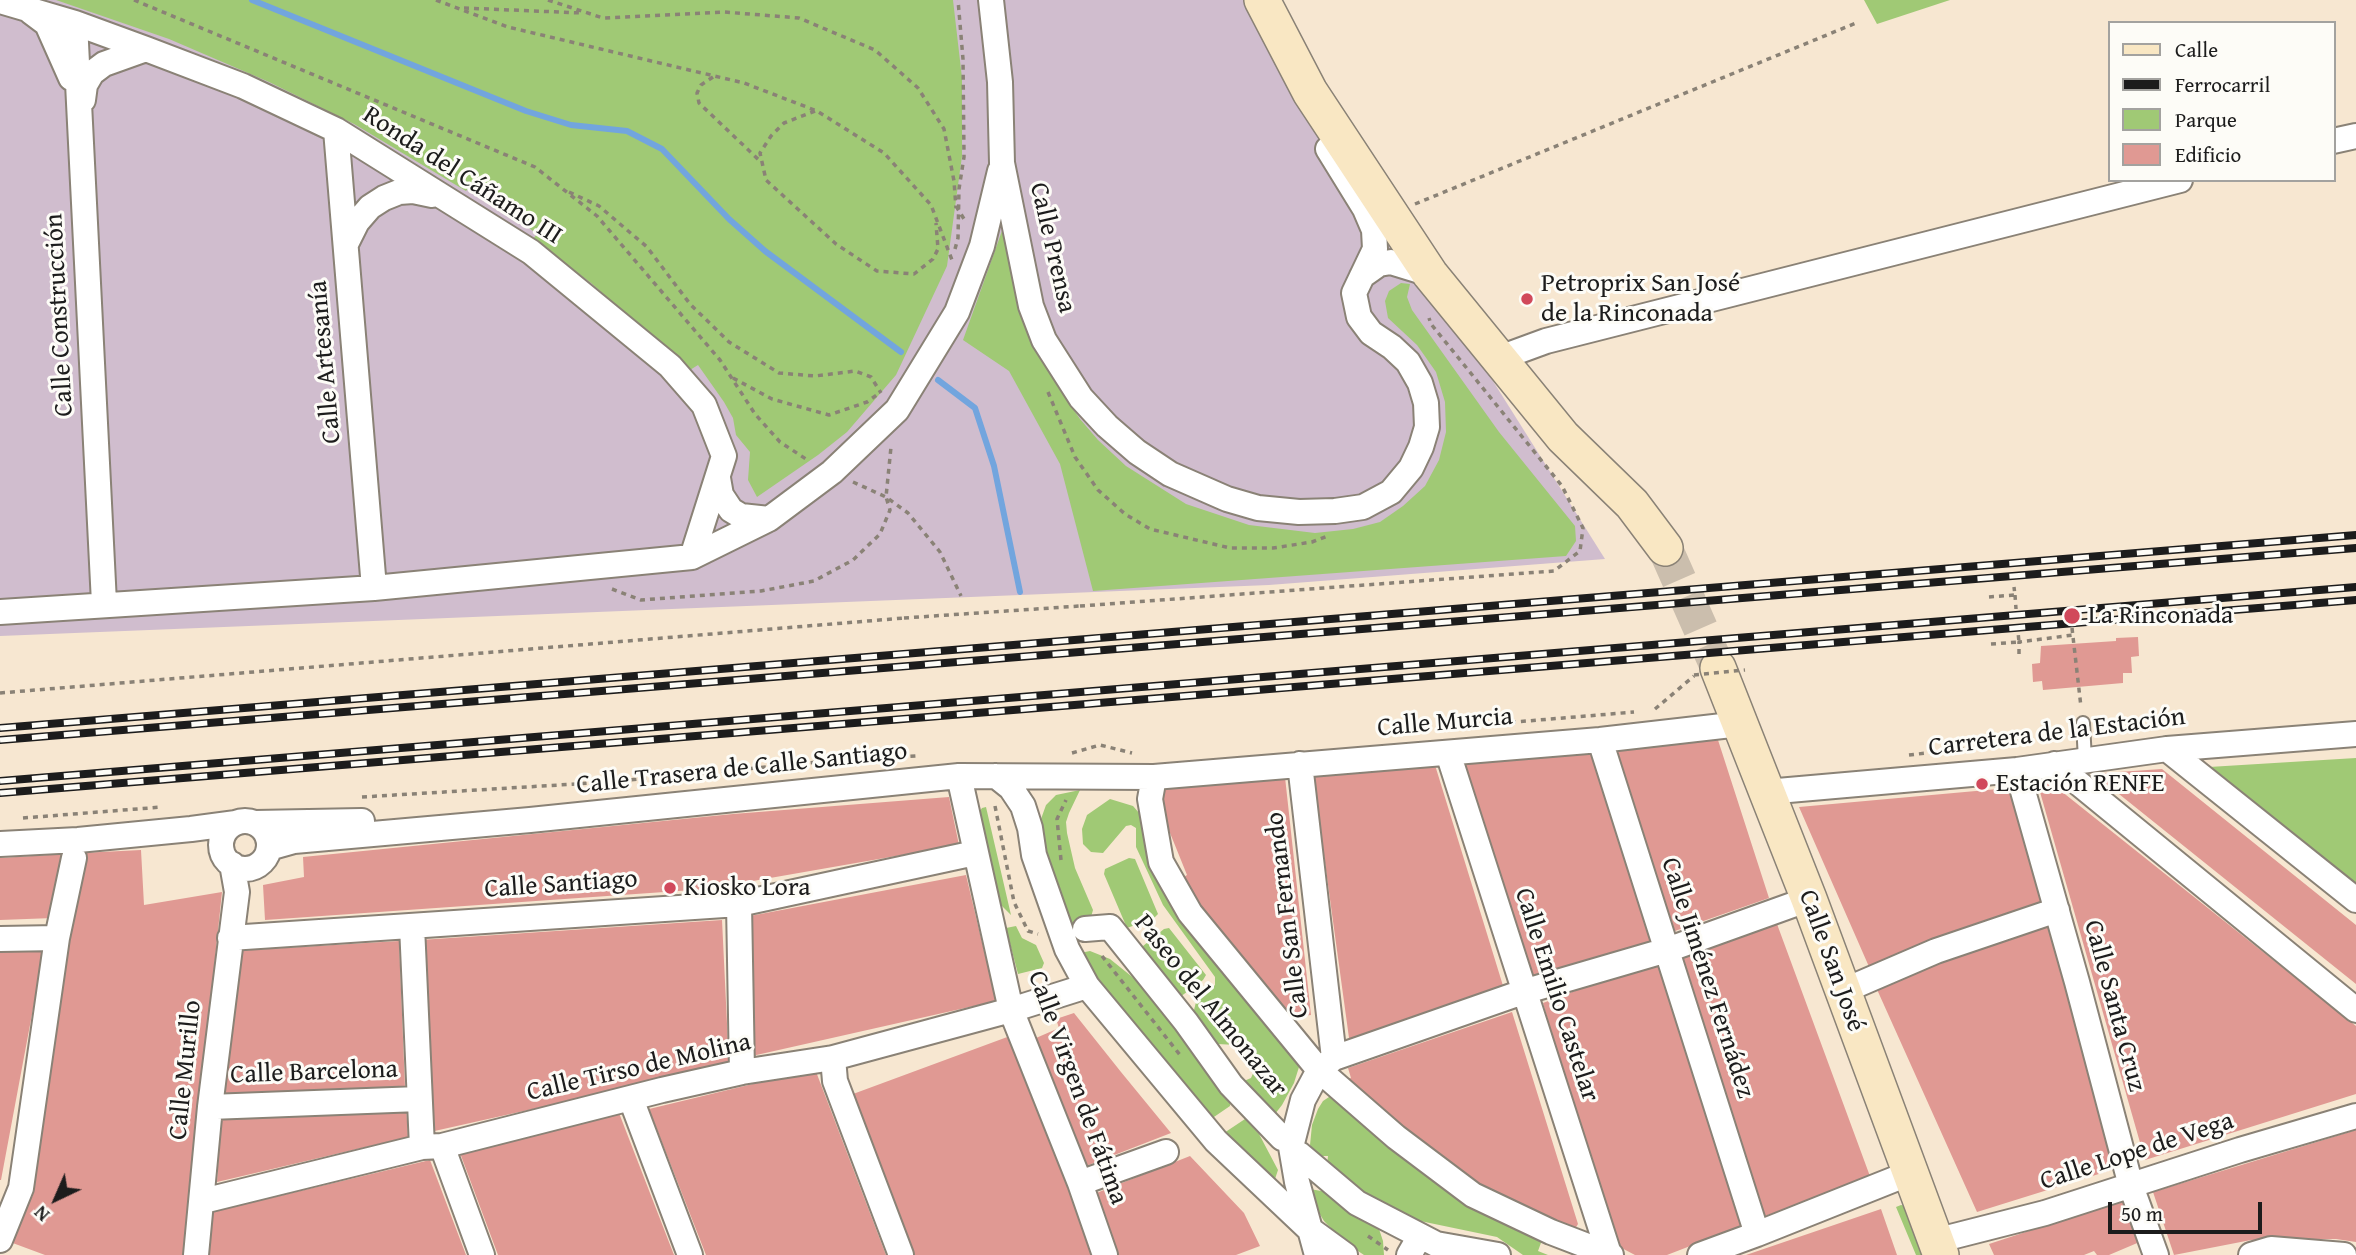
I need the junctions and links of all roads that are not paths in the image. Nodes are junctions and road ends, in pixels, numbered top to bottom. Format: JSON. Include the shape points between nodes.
{"nodes":[{"id":1,"x":991,"y":0,"type":"edge"},
{"id":2,"x":1262,"y":0,"type":"edge"},
{"id":3,"x":0,"y":1,"type":"edge"},
{"id":4,"x":28,"y":9,"type":"junction"},
{"id":5,"x":75,"y":23,"type":"junction"},
{"id":6,"x":146,"y":48,"type":"junction"},
{"id":7,"x":1294,"y":61,"type":"junction"},
{"id":8,"x":80,"y":121,"type":"junction"},
{"id":9,"x":336,"y":130,"type":"junction"},
{"id":10,"x":2356,"y":135,"type":"edge"},
{"id":11,"x":2335,"y":140,"type":"edge"},
{"id":12,"x":1002,"y":163,"type":"junction"},
{"id":13,"x":2172,"y":182,"type":"edge"},
{"id":14,"x":446,"y":200,"type":"junction"},
{"id":15,"x":346,"y":244,"type":"junction"},
{"id":16,"x":1430,"y":274,"type":"junction"},
{"id":17,"x":1362,"y":276,"type":"junction"},
{"id":18,"x":1497,"y":359,"type":"junction"},
{"id":19,"x":718,"y":478,"type":"junction"},
{"id":20,"x":769,"y":519,"type":"junction"},
{"id":21,"x":1665,"y":548,"type":"tunnel mouth"},
{"id":22,"x":692,"y":557,"type":"junction"},
{"id":23,"x":374,"y":588,"type":"junction"},
{"id":24,"x":104,"y":603,"type":"junction"},
{"id":25,"x":0,"y":612,"type":"edge"},
{"id":26,"x":1727,"y":672,"type":"tunnel mouth"},
{"id":27,"x":1740,"y":724,"type":"junction"},
{"id":28,"x":2356,"y":734,"type":"edge"},
{"id":29,"x":1600,"y":740,"type":"junction"},
{"id":30,"x":2167,"y":748,"type":"junction"},
{"id":31,"x":1448,"y":753,"type":"junction"},
{"id":32,"x":1300,"y":764,"type":"junction"},
{"id":33,"x":2055,"y":764,"type":"junction"},
{"id":34,"x":2017,"y":770,"type":"junction"},
{"id":35,"x":959,"y":776,"type":"junction"},
{"id":36,"x":996,"y":776,"type":"junction"},
{"id":37,"x":1049,"y":777,"type":"junction"},
{"id":38,"x":1152,"y":788,"type":"junction"},
{"id":39,"x":1766,"y":792,"type":"junction"},
{"id":40,"x":530,"y":820,"type":"junction"},
{"id":41,"x":246,"y":823,"type":"junction"},
{"id":42,"x":1030,"y":828,"type":"junction"},
{"id":43,"x":191,"y":829,"type":"junction"},
{"id":44,"x":0,"y":844,"type":"edge"},
{"id":45,"x":269,"y":848,"type":"junction"},
{"id":46,"x":975,"y":853,"type":"junction"},
{"id":47,"x":74,"y":858,"type":"dead end"},
{"id":48,"x":234,"y":860,"type":"junction"},
{"id":49,"x":1809,"y":899,"type":"junction"},
{"id":50,"x":2356,"y":900,"type":"edge"},
{"id":51,"x":739,"y":904,"type":"junction"},
{"id":52,"x":2057,"y":910,"type":"junction"},
{"id":53,"x":412,"y":926,"type":"junction"},
{"id":54,"x":1085,"y":929,"type":"dead end"},
{"id":55,"x":57,"y":938,"type":"junction"},
{"id":56,"x":230,"y":938,"type":"junction"},
{"id":57,"x":0,"y":939,"type":"edge"},
{"id":58,"x":1667,"y":950,"type":"junction"},
{"id":59,"x":1087,"y":986,"type":"junction"},
{"id":60,"x":1843,"y":991,"type":"junction"},
{"id":61,"x":1523,"y":992,"type":"junction"},
{"id":62,"x":1011,"y":1010,"type":"junction"},
{"id":63,"x":2356,"y":1010,"type":"edge"},
{"id":64,"x":833,"y":1058,"type":"junction"},
{"id":65,"x":1327,"y":1064,"type":"junction"},
{"id":66,"x":742,"y":1072,"type":"junction"},
{"id":67,"x":419,"y":1099,"type":"junction"},
{"id":68,"x":631,"y":1099,"type":"junction"},
{"id":69,"x":210,"y":1107,"type":"junction"},
{"id":70,"x":2356,"y":1116,"type":"edge"},
{"id":71,"x":1291,"y":1146,"type":"junction"},
{"id":72,"x":432,"y":1147,"type":"junction"},
{"id":73,"x":1166,"y":1152,"type":"dead end"},
{"id":74,"x":1910,"y":1172,"type":"junction"},
{"id":75,"x":1080,"y":1182,"type":"junction"},
{"id":76,"x":2131,"y":1186,"type":"junction"},
{"id":77,"x":1271,"y":1195,"type":"junction"},
{"id":78,"x":203,"y":1201,"type":"junction"},
{"id":79,"x":1308,"y":1228,"type":"junction"},
{"id":80,"x":1758,"y":1234,"type":"junction"},
{"id":81,"x":0,"y":1240,"type":"edge"},
{"id":82,"x":1415,"y":1246,"type":"edge"},
{"id":83,"x":1938,"y":1248,"type":"edge"},
{"id":84,"x":1610,"y":1254,"type":"edge"},
{"id":85,"x":196,"y":1255,"type":"edge"},
{"id":86,"x":482,"y":1255,"type":"edge"},
{"id":87,"x":690,"y":1255,"type":"edge"},
{"id":88,"x":901,"y":1255,"type":"edge"},
{"id":89,"x":1105,"y":1255,"type":"edge"},
{"id":90,"x":1317,"y":1255,"type":"edge"},
{"id":91,"x":1345,"y":1255,"type":"edge"},
{"id":92,"x":1498,"y":1255,"type":"edge"},
{"id":93,"x":1700,"y":1255,"type":"edge"},
{"id":94,"x":2156,"y":1255,"type":"edge"},
{"id":95,"x":2251,"y":1255,"type":"edge"},
{"id":96,"x":2343,"y":1255,"type":"edge"}],
"edges":[{"from":1,"to":12,"type":"street","name":"Calle Prensa"},
{"from":2,"to":7,"type":"main road"},
{"from":3,"to":4,"type":"street","name":"Ronda del Cáñamo III"},
{"from":4,"to":5,"type":"street","name":"Ronda del Cáñamo III"},
{"from":4,"to":8,"type":"street","via":[[47,24],[59,47],[72,79]]},
{"from":5,"to":6,"type":"street","name":"Ronda del Cáñamo III"},
{"from":5,"to":8,"type":"street","name":"Calle Construcción"},
{"from":6,"to":8,"type":"street","via":[[104,64],[92,74],[85,85]]},
{"from":6,"to":9,"type":"street","name":"Ronda del Cáñamo III","via":[[243,86]]},
{"from":7,"to":16,"type":"main road"},
{"from":7,"to":17,"type":"street","name":"Calle Prensa","via":[[1296,90],[1374,230],[1375,249]]},
{"from":8,"to":24,"type":"street","name":"Calle Construcción"},
{"from":9,"to":14,"type":"street","name":"Ronda del Cáñamo III"},
{"from":9,"to":15,"type":"street","name":"Calle Artesanía"},
{"from":10,"to":11,"type":"street"},
{"from":12,"to":17,"type":"street","name":"Calle Prensa","via":[[1031,306],[1044,340],[1081,398],[1137,452],[1170,474],[1248,505],[1299,512],[1363,507],[1391,492],[1412,468],[1427,427],[1426,403],[1408,362],[1371,334],[1359,317],[1354,293]]},
{"from":12,"to":20,"type":"street","via":[[982,246],[957,312],[832,472]]},
{"from":13,"to":18,"type":"street","via":[[1546,341]]},
{"from":14,"to":15,"type":"street","via":[[413,191],[384,198],[370,207]]},
{"from":14,"to":19,"type":"street","name":"Ronda del Cáñamo III","via":[[531,253],[670,366],[704,405],[724,456]]},
{"from":15,"to":23,"type":"street","name":"Calle Artesanía"},
{"from":16,"to":17,"type":"street","via":[[1391,262]]},
{"from":16,"to":18,"type":"main road"},
{"from":18,"to":21,"type":"main road","via":[[1563,437],[1633,504]]},
{"from":19,"to":20,"type":"street","via":[[721,495],[731,510],[741,516]]},
{"from":19,"to":22,"type":"street","name":"Ronda del Cáñamo III"},
{"from":20,"to":22,"type":"street"},
{"from":22,"to":23,"type":"street"},
{"from":23,"to":24,"type":"street"},
{"from":24,"to":25,"type":"street"},
{"from":26,"to":27,"type":"main road","name":"Calle San José"},
{"from":27,"to":29,"type":"street","name":"Calle Murcia"},
{"from":27,"to":39,"type":"main road","name":"Calle San José"},
{"from":28,"to":30,"type":"street","name":"Carretera de la Estación"},
{"from":29,"to":31,"type":"street","name":"Calle Murcia"},
{"from":29,"to":58,"type":"street","name":"Calle Jiménez Fernádez"},
{"from":30,"to":33,"type":"street","name":"Carretera de la Estación","via":[[2084,739]]},
{"from":30,"to":50,"type":"street"},
{"from":31,"to":32,"type":"street","name":"Calle Murcia"},
{"from":31,"to":61,"type":"street","name":"Calle Emilio Castelar"},
{"from":32,"to":38,"type":"street","name":"Calle Murcia"},
{"from":32,"to":65,"type":"street","name":"Calle San Fernando"},
{"from":33,"to":34,"type":"street","name":"Carretera de la Estación"},
{"from":33,"to":63,"type":"street"},
{"from":34,"to":39,"type":"street","name":"Carretera de la Estación"},
{"from":34,"to":52,"type":"street","name":"Calle Santa Cruz"},
{"from":35,"to":36,"type":"street","name":"Calle Trasera de Calle Santiago"},
{"from":35,"to":40,"type":"street","name":"Calle Trasera de Calle Santiago"},
{"from":35,"to":46,"type":"street","name":"Calle Virgen de Fátima"},
{"from":36,"to":37,"type":"street","name":"Calle Trasera de Calle Santiago"},
{"from":36,"to":42,"type":"street","via":[[1023,806]]},
{"from":37,"to":38,"type":"street","name":"Calle Murcia","via":[[1095,777]]},
{"from":37,"to":42,"type":"street","via":[[1035,802]]},
{"from":38,"to":65,"type":"street","via":[[1161,862],[1190,914]]},
{"from":39,"to":49,"type":"main road","name":"Calle San José"},
{"from":40,"to":41,"type":"street","name":"Calle Trasera de Calle Santiago"},
{"from":40,"to":45,"type":"street","name":"Calle Trasera de Calle Santiago","via":[[294,841]]},
{"from":41,"to":43,"type":"street","name":"Calle Trasera de Calle Santiago"},
{"from":41,"to":45,"type":"street","via":[[266,834]]},
{"from":41,"to":48,"type":"street","via":[[225,832]]},
{"from":42,"to":59,"type":"street","via":[[1034,855],[1064,941]]},
{"from":43,"to":44,"type":"street","name":"Calle Trasera de Calle Santiago"},
{"from":43,"to":48,"type":"street"},
{"from":45,"to":48,"type":"street","via":[[262,862]]},
{"from":46,"to":51,"type":"street","name":"Calle Santiago"},
{"from":46,"to":62,"type":"street","name":"Calle Virgen de Fátima"},
{"from":47,"to":55,"type":"street"},
{"from":48,"to":56,"type":"street","name":"Calle Murillo","via":[[237,892]]},
{"from":49,"to":58,"type":"street"},
{"from":49,"to":60,"type":"main road","name":"Calle San José"},
{"from":51,"to":53,"type":"street","name":"Calle Santiago"},
{"from":51,"to":66,"type":"street"},
{"from":52,"to":60,"type":"street","via":[[1936,951]]},
{"from":52,"to":76,"type":"street","name":"Calle Santa Cruz"},
{"from":53,"to":56,"type":"street","name":"Calle Santiago"},
{"from":53,"to":67,"type":"street"},
{"from":54,"to":71,"type":"street","name":"Paseo del Almonazar","via":[[1110,927],[1231,1085]]},
{"from":55,"to":57,"type":"street"},
{"from":55,"to":81,"type":"street","via":[[21,1188]]},
{"from":56,"to":69,"type":"street","name":"Calle Murillo"},
{"from":58,"to":61,"type":"street"},
{"from":58,"to":80,"type":"street","name":"Calle Jiménez Fernádez"},
{"from":59,"to":62,"type":"street","name":"Calle Tirso de Molina"},
{"from":59,"to":77,"type":"street","via":[[1216,1141]]},
{"from":60,"to":74,"type":"main road","name":"Calle San José"},
{"from":61,"to":65,"type":"street"},
{"from":61,"to":84,"type":"street","name":"Calle Emilio Castelar"},
{"from":62,"to":64,"type":"street","name":"Calle Tirso de Molina"},
{"from":62,"to":75,"type":"street","name":"Calle Virgen de Fátima"},
{"from":64,"to":66,"type":"street","name":"Calle Tirso de Molina"},
{"from":64,"to":88,"type":"street","via":[[835,1081]]},
{"from":65,"to":71,"type":"street","via":[[1303,1100]]},
{"from":65,"to":84,"type":"street","via":[[1396,1137],[1473,1195]]},
{"from":66,"to":68,"type":"street","name":"Calle Tirso de Molina"},
{"from":67,"to":69,"type":"street","name":"Calle Barcelona"},
{"from":67,"to":72,"type":"street"},
{"from":68,"to":72,"type":"street","name":"Calle Tirso de Molina"},
{"from":68,"to":87,"type":"street"},
{"from":69,"to":78,"type":"street","name":"Calle Murillo"},
{"from":70,"to":76,"type":"street","name":"Calle Lope de Vega"},
{"from":71,"to":77,"type":"street","via":[[1286,1172]]},
{"from":71,"to":79,"type":"street"},
{"from":71,"to":82,"type":"street","name":"Paseo del Almonazar"},
{"from":72,"to":78,"type":"street","name":"Calle Tirso de Molina"},
{"from":72,"to":86,"type":"street"},
{"from":73,"to":75,"type":"street"},
{"from":74,"to":80,"type":"street"},
{"from":74,"to":83,"type":"main road","name":"Calle San José"},
{"from":75,"to":89,"type":"street","name":"Calle Virgen de Fátima"},
{"from":76,"to":83,"type":"street","name":"Calle Lope de Vega"},
{"from":76,"to":94,"type":"street","name":"Calle Santa Cruz"},
{"from":77,"to":79,"type":"street"},
{"from":78,"to":85,"type":"street","name":"Calle Murillo"},
{"from":79,"to":90,"type":"street"},
{"from":79,"to":91,"type":"street"},
{"from":80,"to":93,"type":"street"},
{"from":82,"to":92,"type":"street","name":"Paseo del Almonazar","via":[[1436,1244]]},
{"from":95,"to":96,"type":"street","via":[[2271,1249]]}]}
